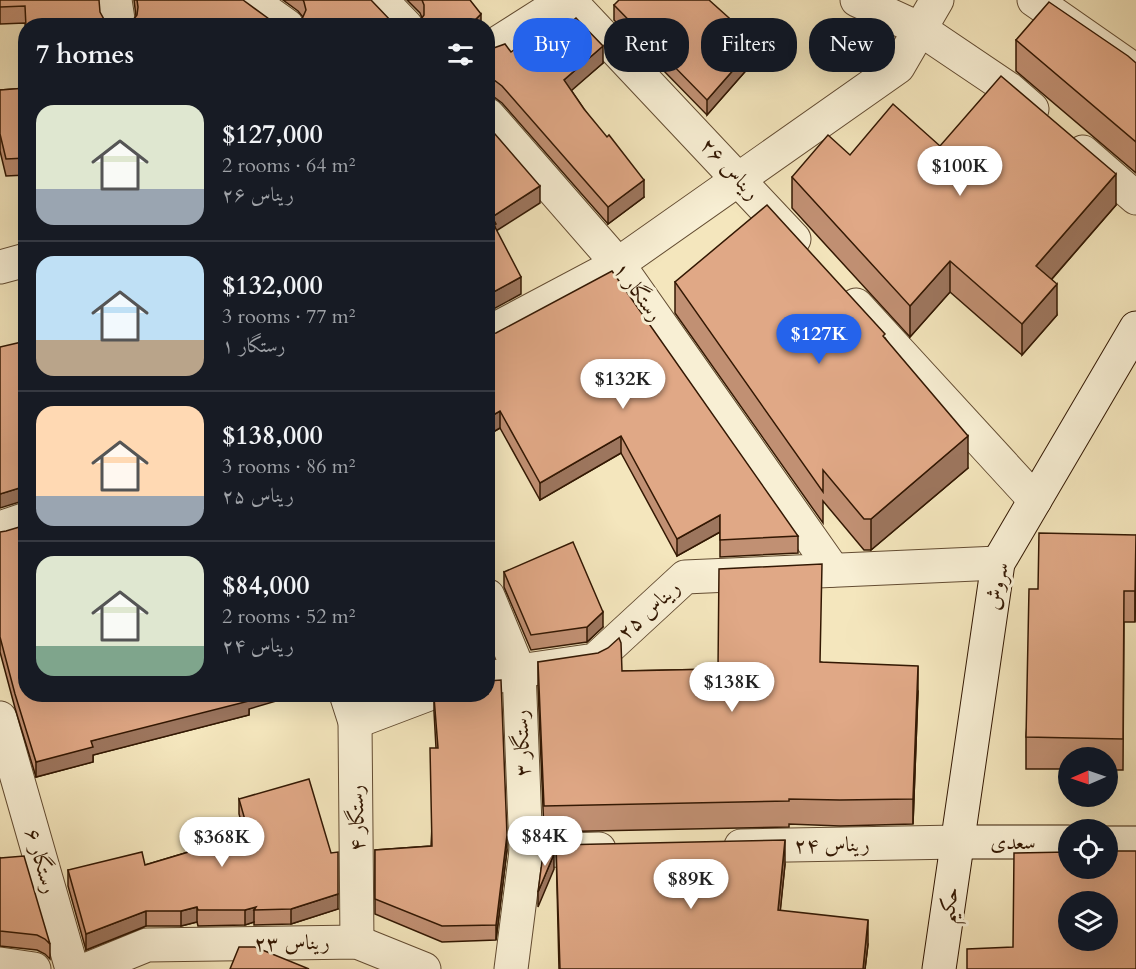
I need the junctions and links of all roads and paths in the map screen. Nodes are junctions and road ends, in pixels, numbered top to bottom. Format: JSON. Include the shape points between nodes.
{"nodes":[{"id":1,"x":115,"y":0,"type":"edge"},
{"id":2,"x":251,"y":0,"type":"edge"},
{"id":3,"x":381,"y":0,"type":"edge"},
{"id":4,"x":567,"y":0,"type":"edge"},
{"id":5,"x":858,"y":0,"type":"edge"},
{"id":6,"x":937,"y":0,"type":"edge"},
{"id":7,"x":1034,"y":0,"type":"edge"},
{"id":8,"x":118,"y":18,"type":"edge"},
{"id":9,"x":276,"y":18,"type":"edge"},
{"id":10,"x":398,"y":18,"type":"edge"},
{"id":11,"x":920,"y":29,"type":"junction"},
{"id":12,"x":495,"y":45,"type":"edge"},
{"id":13,"x":1136,"y":71,"type":"edge"},
{"id":14,"x":495,"y":123,"type":"edge"},
{"id":15,"x":739,"y":178,"type":"junction"},
{"id":16,"x":1136,"y":198,"type":"edge"},
{"id":17,"x":811,"y":257,"type":"edge"},
{"id":18,"x":18,"y":262,"type":"edge"},
{"id":19,"x":618,"y":264,"type":"junction"},
{"id":20,"x":0,"y":267,"type":"edge"},
{"id":21,"x":835,"y":283,"type":"edge"},
{"id":22,"x":1136,"y":328,"type":"edge"},
{"id":23,"x":495,"y":329,"type":"edge"},
{"id":24,"x":1035,"y":500,"type":"junction"},
{"id":25,"x":18,"y":522,"type":"edge"},
{"id":26,"x":0,"y":528,"type":"edge"},
{"id":27,"x":998,"y":563,"type":"junction"},
{"id":28,"x":834,"y":570,"type":"junction"},
{"id":29,"x":495,"y":613,"type":"edge"},
{"id":30,"x":519,"y":671,"type":"junction"},
{"id":31,"x":495,"y":677,"type":"edge"},
{"id":32,"x":384,"y":702,"type":"edge"},
{"id":33,"x":350,"y":708,"type":"edge"},
{"id":34,"x":0,"y":718,"type":"edge"},
{"id":35,"x":958,"y":842,"type":"junction"},
{"id":36,"x":1058,"y":842,"type":"edge"},
{"id":37,"x":1118,"y":843,"type":"edge"},
{"id":38,"x":1136,"y":843,"type":"edge"},
{"id":39,"x":713,"y":847,"type":"edge"},
{"id":40,"x":631,"y":849,"type":"edge"},
{"id":41,"x":526,"y":851,"type":"junction"},
{"id":42,"x":357,"y":942,"type":"junction"},
{"id":43,"x":0,"y":964,"type":"edge"},
{"id":44,"x":34,"y":969,"type":"edge"},
{"id":45,"x":72,"y":969,"type":"edge"},
{"id":46,"x":88,"y":969,"type":"edge"},
{"id":47,"x":424,"y":969,"type":"edge"},
{"id":48,"x":511,"y":969,"type":"edge"},
{"id":49,"x":939,"y":969,"type":"edge"}],
"edges":[{"from":1,"to":8,"type":"street"},
{"from":2,"to":9,"type":"street"},
{"from":3,"to":10,"type":"street"},
{"from":4,"to":12,"type":"street"},
{"from":4,"to":15,"type":"street","name":"ریناس ۲۶"},
{"from":5,"to":11,"type":"street"},
{"from":6,"to":11,"type":"street"},
{"from":7,"to":13,"type":"street"},
{"from":11,"to":15,"type":"street","via":[[898,67]]},
{"from":11,"to":16,"type":"street","via":[[1009,88]]},
{"from":14,"to":19,"type":"street","name":"رستگار ۱"},
{"from":15,"to":17,"type":"street","name":"ریناس ۲۶"},
{"from":15,"to":19,"type":"street"},
{"from":18,"to":20,"type":"street"},
{"from":19,"to":23,"type":"street"},
{"from":19,"to":28,"type":"street","name":"رستگار ۱"},
{"from":21,"to":24,"type":"street"},
{"from":22,"to":24,"type":"street","name":"سروش"},
{"from":24,"to":27,"type":"street","name":"سروش"},
{"from":25,"to":26,"type":"street"},
{"from":27,"to":28,"type":"street","name":"ریناس ۲۵"},
{"from":27,"to":35,"type":"street","name":"سروش"},
{"from":28,"to":30,"type":"street","name":"ریناس ۲۵","via":[[685,577],[595,660]]},
{"from":29,"to":30,"type":"street","name":"رستگار ۳"},
{"from":30,"to":31,"type":"street","name":"ریناس ۲۵"},
{"from":30,"to":41,"type":"street","name":"رستگار ۳"},
{"from":32,"to":33,"type":"street"},
{"from":33,"to":42,"type":"street","name":"رستگار ۴"},
{"from":34,"to":45,"type":"street","name":"رستگار ۶"},
{"from":35,"to":36,"type":"street","name":"سعدی"},
{"from":35,"to":39,"type":"street","name":"ریناس ۲۴"},
{"from":35,"to":49,"type":"street","name":"حکیم"},
{"from":37,"to":38,"type":"street"},
{"from":40,"to":41,"type":"street"},
{"from":41,"to":48,"type":"street","name":"رستگار ۳"},
{"from":42,"to":46,"type":"street","name":"ریناس ۲۳","via":[[147,945]]},
{"from":42,"to":47,"type":"street","name":"ریناس ۲۳"},
{"from":43,"to":44,"type":"street"}]}
